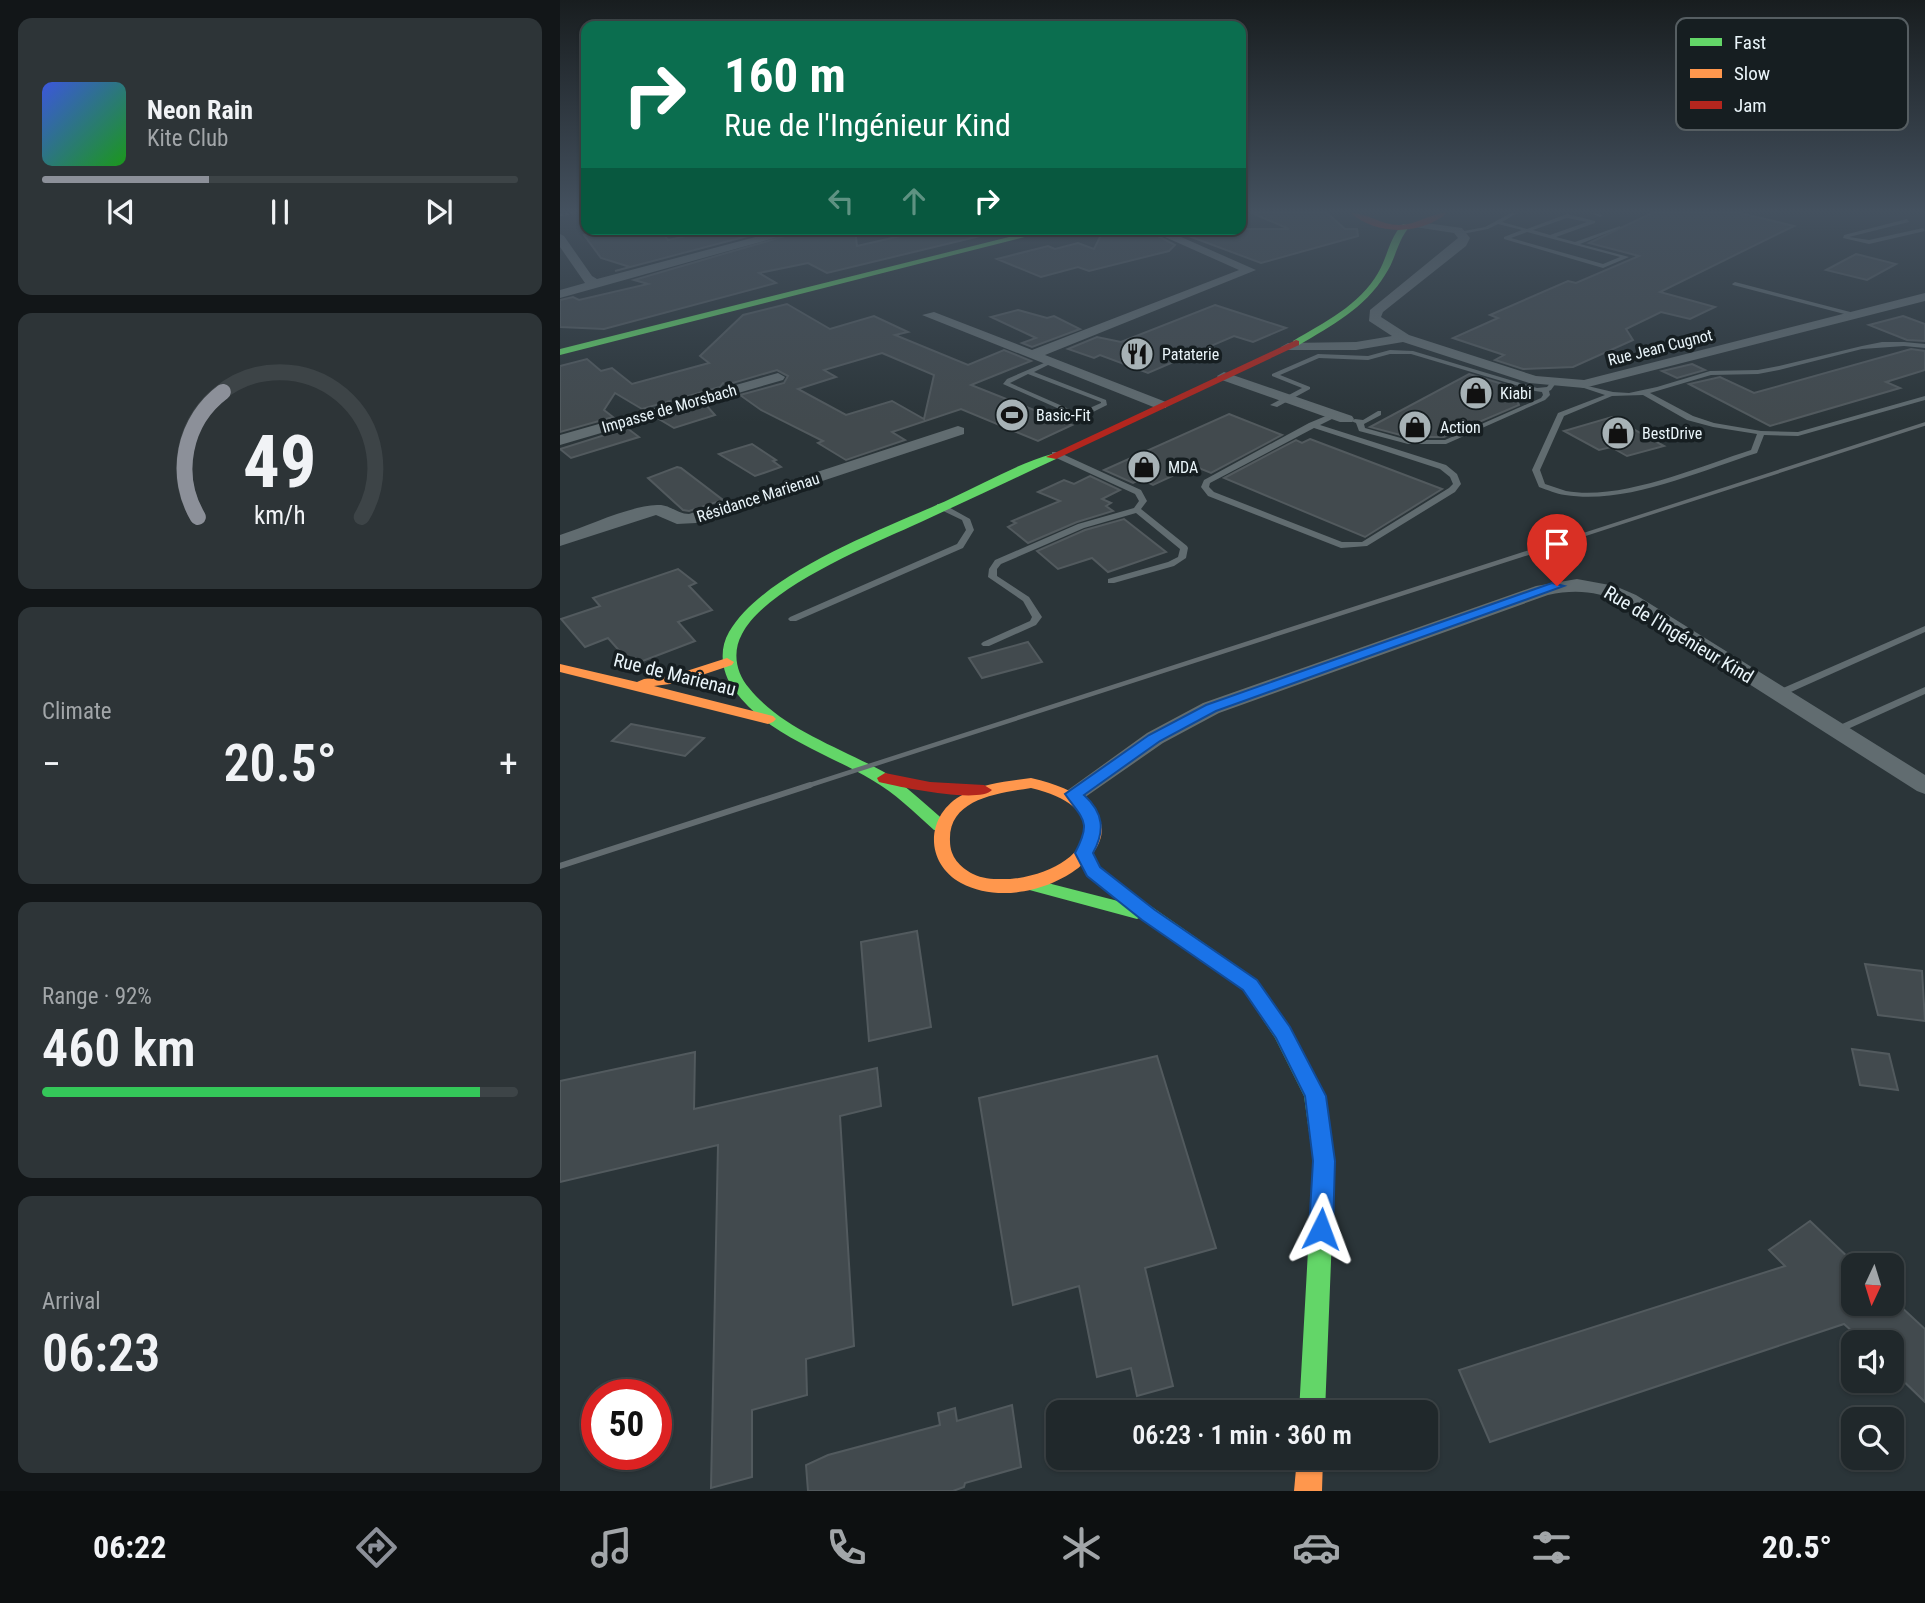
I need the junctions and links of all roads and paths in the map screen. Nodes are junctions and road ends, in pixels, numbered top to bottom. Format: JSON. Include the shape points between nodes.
{"nodes":[{"id":1,"x":595,"y":283,"type":"edge"},
{"id":2,"x":603,"y":283,"type":"edge"},
{"id":3,"x":838,"y":283,"type":"edge"},
{"id":4,"x":1218,"y":283,"type":"edge"},
{"id":5,"x":1378,"y":283,"type":"edge"},
{"id":6,"x":1412,"y":283,"type":"edge"},
{"id":7,"x":598,"y":284,"type":"junction"},
{"id":8,"x":1735,"y":284,"type":"dead end"},
{"id":9,"x":560,"y":294,"type":"edge"},
{"id":10,"x":1925,"y":297,"type":"edge"},
{"id":11,"x":1856,"y":314,"type":"junction"},
{"id":12,"x":929,"y":315,"type":"dead end"},
{"id":13,"x":1404,"y":338,"type":"junction"},
{"id":14,"x":1925,"y":346,"type":"edge"},
{"id":15,"x":1288,"y":347,"type":"junction"},
{"id":16,"x":560,"y":352,"type":"edge"},
{"id":17,"x":1035,"y":354,"type":"junction"},
{"id":18,"x":1053,"y":361,"type":"junction"},
{"id":19,"x":1463,"y":362,"type":"junction"},
{"id":20,"x":1029,"y":372,"type":"junction"},
{"id":21,"x":1224,"y":376,"type":"junction"},
{"id":22,"x":778,"y":377,"type":"dead end"},
{"id":23,"x":1577,"y":384,"type":"junction"},
{"id":24,"x":1549,"y":387,"type":"junction"},
{"id":25,"x":1644,"y":392,"type":"junction"},
{"id":26,"x":1609,"y":396,"type":"junction"},
{"id":27,"x":1925,"y":398,"type":"edge"},
{"id":28,"x":1280,"y":402,"type":"junction"},
{"id":29,"x":1161,"y":405,"type":"junction"},
{"id":30,"x":1378,"y":413,"type":"dead end"},
{"id":31,"x":1346,"y":419,"type":"junction"},
{"id":32,"x":1312,"y":425,"type":"junction"},
{"id":33,"x":958,"y":431,"type":"dead end"},
{"id":34,"x":1761,"y":433,"type":"junction"},
{"id":35,"x":560,"y":440,"type":"edge"},
{"id":36,"x":1055,"y":454,"type":"junction"},
{"id":37,"x":940,"y":506,"type":"junction"},
{"id":38,"x":1136,"y":510,"type":"junction"},
{"id":39,"x":560,"y":541,"type":"edge"},
{"id":40,"x":1111,"y":581,"type":"dead end"},
{"id":41,"x":793,"y":619,"type":"dead end"},
{"id":42,"x":1925,"y":628,"type":"edge"},
{"id":43,"x":986,"y":644,"type":"dead end"},
{"id":44,"x":727,"y":662,"type":"junction"},
{"id":45,"x":560,"y":668,"type":"edge"},
{"id":46,"x":629,"y":684,"type":"junction"},
{"id":47,"x":1925,"y":690,"type":"edge"},
{"id":48,"x":1778,"y":694,"type":"junction"},
{"id":49,"x":780,"y":722,"type":"junction"},
{"id":50,"x":1835,"y":731,"type":"junction"},
{"id":51,"x":881,"y":777,"type":"junction"},
{"id":52,"x":1925,"y":786,"type":"edge"},
{"id":53,"x":984,"y":790,"type":"junction"},
{"id":54,"x":1073,"y":794,"type":"junction"},
{"id":55,"x":940,"y":826,"type":"junction"},
{"id":56,"x":1084,"y":853,"type":"junction"},
{"id":57,"x":1028,"y":884,"type":"junction"},
{"id":58,"x":1148,"y":915,"type":"junction"},
{"id":59,"x":1313,"y":1400,"type":"edge"},
{"id":60,"x":1309,"y":1470,"type":"edge"},
{"id":61,"x":1308,"y":1491,"type":"edge"}],
"edges":[{"from":1,"to":7,"type":"street"},
{"from":2,"to":7,"type":"street"},
{"from":3,"to":16,"type":"main road"},
{"from":4,"to":17,"type":"street"},
{"from":5,"to":15,"type":"main road","via":[[1339,317]]},
{"from":6,"to":13,"type":"street","via":[[1377,310],[1374,318]]},
{"from":7,"to":9,"type":"street"},
{"from":8,"to":11,"type":"lane"},
{"from":10,"to":11,"type":"street","name":"Rue Jean Cugnot"},
{"from":11,"to":23,"type":"street","name":"Rue Jean Cugnot"},
{"from":12,"to":17,"type":"street"},
{"from":13,"to":15,"type":"street","via":[[1356,346]]},
{"from":13,"to":19,"type":"street","name":"Rue Jean Cugnot"},
{"from":14,"to":25,"type":"lane","via":[[1883,343],[1760,372],[1714,372]]},
{"from":15,"to":21,"type":"main road"},
{"from":17,"to":18,"type":"street"},
{"from":18,"to":20,"type":"lane"},
{"from":18,"to":29,"type":"street"},
{"from":19,"to":24,"type":"street","name":"Rue Jean Cugnot"},
{"from":19,"to":28,"type":"lane","via":[[1411,352],[1368,358],[1310,357],[1274,375],[1308,388]]},
{"from":20,"to":20,"type":"lane","via":[[1006,384],[1074,414],[1105,404]]},
{"from":21,"to":28,"type":"street"},
{"from":21,"to":29,"type":"main road"},
{"from":22,"to":35,"type":"street","name":"Impasse de Morsbach"},
{"from":23,"to":24,"type":"street","name":"Rue Jean Cugnot"},
{"from":23,"to":26,"type":"lane"},
{"from":24,"to":31,"type":"lane","via":[[1543,399],[1446,442],[1396,440]]},
{"from":25,"to":26,"type":"lane"},
{"from":25,"to":34,"type":"lane","via":[[1690,418]]},
{"from":26,"to":34,"type":"lane","via":[[1561,415],[1536,470],[1542,485],[1584,496],[1613,495],[1754,451]]},
{"from":27,"to":34,"type":"lane","via":[[1798,434]]},
{"from":28,"to":31,"type":"street"},
{"from":29,"to":36,"type":"main road"},
{"from":30,"to":31,"type":"lane"},
{"from":31,"to":32,"type":"lane"},
{"from":32,"to":32,"type":"lane","via":[[1205,487],[1211,494],[1351,545],[1364,544],[1457,484],[1443,467]]},
{"from":33,"to":39,"type":"street","name":"Résidance Marienau","via":[[690,519],[677,519],[661,509]]},
{"from":36,"to":37,"type":"main road"},
{"from":36,"to":38,"type":"lane","via":[[1138,492],[1143,501]]},
{"from":37,"to":41,"type":"lane","via":[[966,519],[970,530],[960,546]]},
{"from":37,"to":44,"type":"main road","via":[[781,587],[752,612],[736,634]]},
{"from":38,"to":40,"type":"lane","via":[[1184,548],[1182,558]]},
{"from":38,"to":43,"type":"lane","via":[[1082,526],[998,562],[992,578],[1026,599],[1037,617]]},
{"from":42,"to":48,"type":"lane"},
{"from":44,"to":46,"type":"main road","via":[[673,680]]},
{"from":44,"to":49,"type":"main road","via":[[742,694]]},
{"from":45,"to":46,"type":"main road","name":"Rue de Marienau"},
{"from":46,"to":49,"type":"main road","name":"Rue de Marienau"},
{"from":47,"to":50,"type":"lane"},
{"from":48,"to":50,"type":"street","name":"Rue de l'Ingénieur Kind"},
{"from":48,"to":54,"type":"street","name":"Rue de l'Ingénieur Kind","via":[[1613,590],[1585,584],[1557,586],[1211,708],[1155,738]]},
{"from":49,"to":51,"type":"main road"},
{"from":50,"to":52,"type":"street","name":"Rue de l'Ingénieur Kind"},
{"from":51,"to":53,"type":"main road","via":[[930,787]]},
{"from":51,"to":55,"type":"main road"},
{"from":53,"to":54,"type":"main road","via":[[1031,783]]},
{"from":53,"to":55,"type":"main road","via":[[950,812]]},
{"from":54,"to":56,"type":"main road","via":[[1093,821],[1093,837]]},
{"from":55,"to":57,"type":"main road","via":[[937,843],[942,859],[955,873],[1001,886]]},
{"from":56,"to":57,"type":"main road","via":[[1060,872]]},
{"from":56,"to":58,"type":"main road","via":[[1093,871]]},
{"from":57,"to":58,"type":"main road"},
{"from":58,"to":59,"type":"main road","via":[[1250,985],[1283,1033],[1315,1096],[1324,1161]]},
{"from":60,"to":61,"type":"main road"}]}
